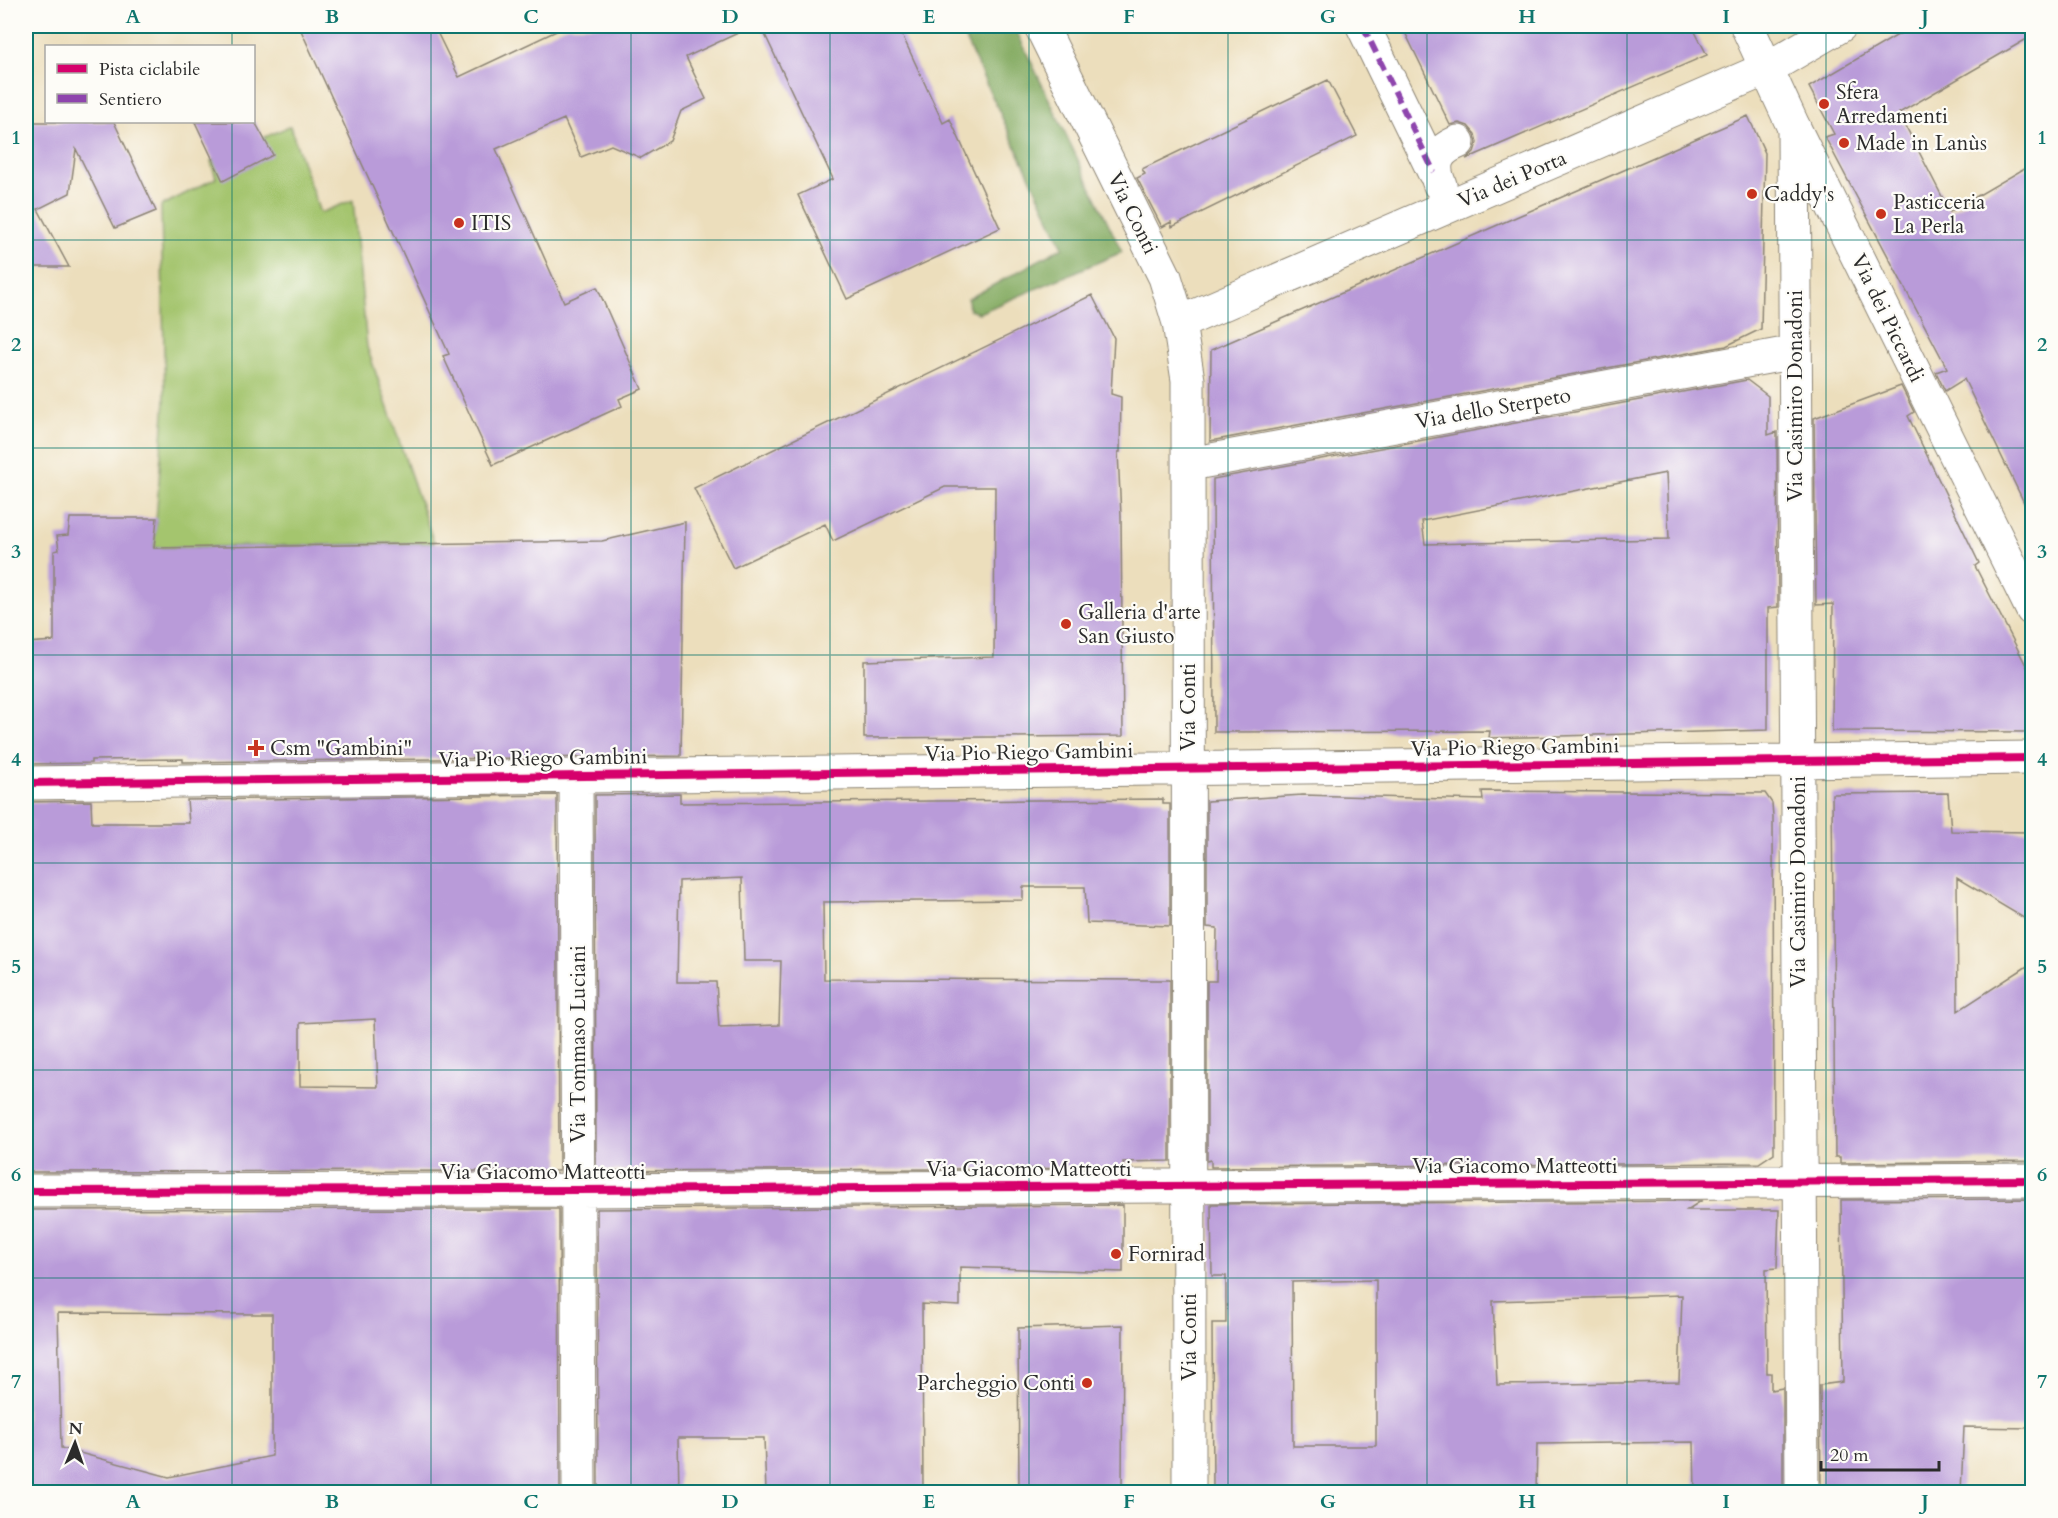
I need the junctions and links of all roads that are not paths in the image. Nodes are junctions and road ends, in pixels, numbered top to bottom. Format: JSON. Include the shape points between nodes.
{"nodes":[{"id":1,"x":1041,"y":26,"type":"edge"},
{"id":2,"x":1363,"y":26,"type":"edge"},
{"id":3,"x":1748,"y":26,"type":"edge"},
{"id":4,"x":1839,"y":26,"type":"edge"},
{"id":5,"x":1768,"y":68,"type":"junction"},
{"id":6,"x":1794,"y":128,"type":"junction"},
{"id":7,"x":1458,"y":142,"type":"dead end"},
{"id":8,"x":1434,"y":172,"type":"junction"},
{"id":9,"x":1450,"y":206,"type":"junction"},
{"id":10,"x":1179,"y":323,"type":"junction"},
{"id":11,"x":1795,"y":352,"type":"junction"},
{"id":12,"x":1190,"y":464,"type":"junction"},
{"id":13,"x":2032,"y":609,"type":"edge"},
{"id":14,"x":2032,"y":758,"type":"edge"},
{"id":15,"x":1797,"y":761,"type":"junction"},
{"id":16,"x":1188,"y":769,"type":"junction"},
{"id":17,"x":576,"y":776,"type":"junction"},
{"id":18,"x":26,"y":783,"type":"edge"},
{"id":19,"x":2032,"y":1179,"type":"edge"},
{"id":20,"x":1800,"y":1182,"type":"junction"},
{"id":21,"x":1188,"y":1186,"type":"junction"},
{"id":22,"x":579,"y":1190,"type":"junction"},
{"id":23,"x":26,"y":1191,"type":"edge"},
{"id":24,"x":579,"y":1492,"type":"edge"},
{"id":25,"x":1189,"y":1492,"type":"edge"},
{"id":26,"x":1802,"y":1492,"type":"edge"}],
"edges":[{"from":1,"to":10,"type":"street","name":"Via Conti","via":[[1165,278]]},
{"from":2,"to":8,"type":"street"},
{"from":3,"to":5,"type":"street","name":"Via dei Piccardi"},
{"from":4,"to":5,"type":"street","name":"Via dei Porta"},
{"from":5,"to":6,"type":"street","name":"Via dei Piccardi"},
{"from":5,"to":9,"type":"street","name":"Via dei Porta"},
{"from":6,"to":11,"type":"street","name":"Via Casimiro Donadoni"},
{"from":6,"to":13,"type":"street","name":"Via dei Piccardi"},
{"from":7,"to":8,"type":"street","via":[[1442,152]]},
{"from":8,"to":9,"type":"street"},
{"from":9,"to":10,"type":"street","name":"Via dei Porta"},
{"from":10,"to":12,"type":"street","name":"Via Conti","via":[[1188,380]]},
{"from":11,"to":12,"type":"street","name":"Via dello Sterpeto"},
{"from":11,"to":15,"type":"street","name":"Via Casimiro Donadoni"},
{"from":12,"to":16,"type":"street","name":"Via Conti"},
{"from":14,"to":15,"type":"street","name":"Via Pio Riego Gambini"},
{"from":15,"to":16,"type":"street","name":"Via Pio Riego Gambini"},
{"from":15,"to":20,"type":"street","name":"Via Casimiro Donadoni"},
{"from":16,"to":17,"type":"street","name":"Via Pio Riego Gambini"},
{"from":16,"to":21,"type":"street","name":"Via Conti"},
{"from":17,"to":18,"type":"street","name":"Via Pio Riego Gambini"},
{"from":17,"to":22,"type":"street","name":"Via Tommaso Luciani"},
{"from":19,"to":20,"type":"street","name":"Via Giacomo Matteotti"},
{"from":20,"to":21,"type":"street","name":"Via Giacomo Matteotti"},
{"from":20,"to":26,"type":"street","name":"Via Casimiro Donadoni"},
{"from":21,"to":22,"type":"street","name":"Via Giacomo Matteotti"},
{"from":21,"to":25,"type":"street","name":"Via Conti"},
{"from":22,"to":23,"type":"street","name":"Via Giacomo Matteotti"},
{"from":22,"to":24,"type":"street","name":"Via Tommaso Luciani"}]}
